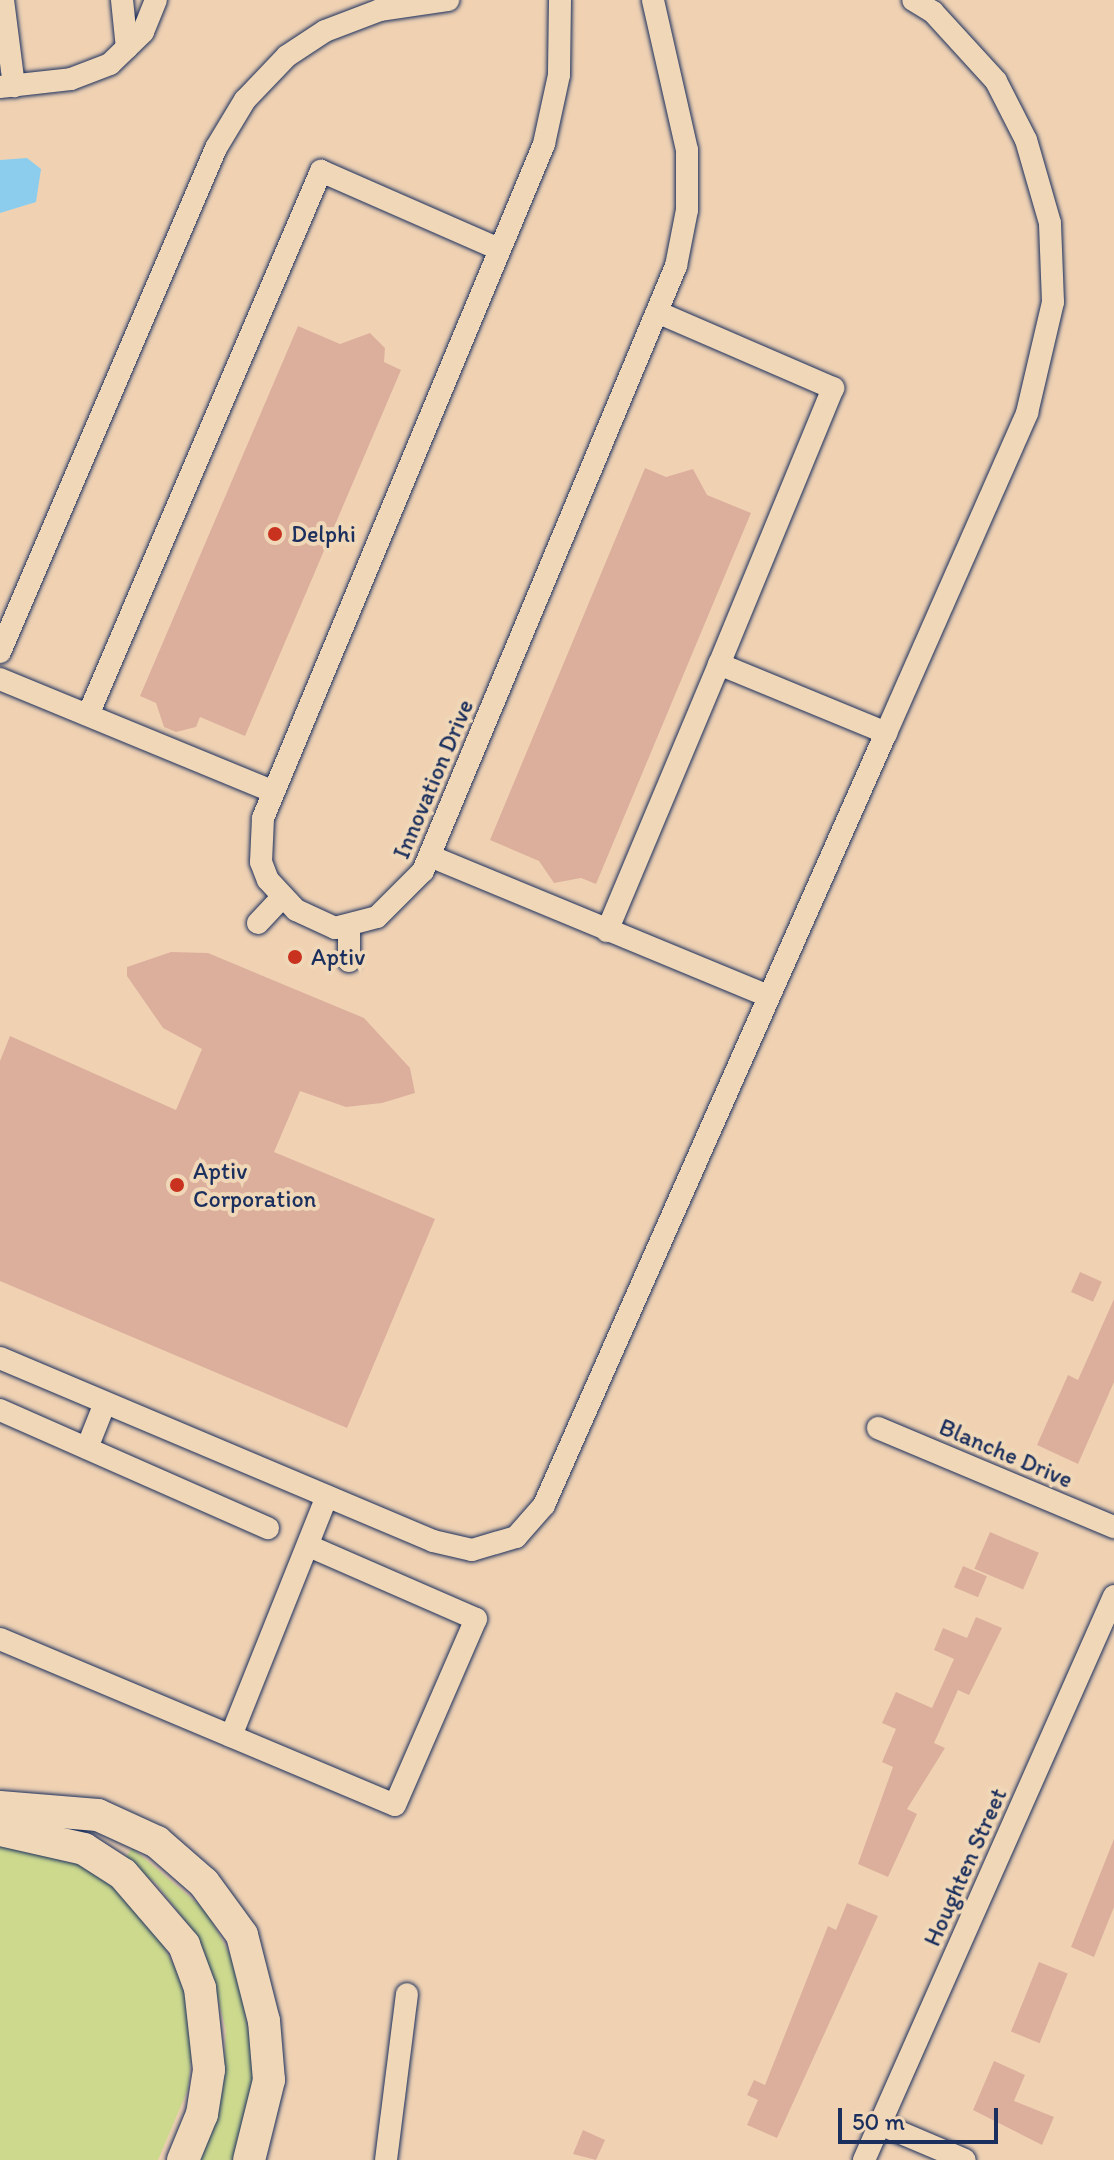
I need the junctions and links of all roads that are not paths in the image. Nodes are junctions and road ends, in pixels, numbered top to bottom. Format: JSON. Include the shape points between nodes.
{"nodes":[{"id":1,"x":3,"y":0,"type":"edge"},
{"id":2,"x":122,"y":0,"type":"edge"},
{"id":3,"x":156,"y":0,"type":"edge"},
{"id":4,"x":448,"y":0,"type":"edge"},
{"id":5,"x":560,"y":0,"type":"edge"},
{"id":6,"x":653,"y":0,"type":"edge"},
{"id":7,"x":913,"y":0,"type":"edge"},
{"id":8,"x":127,"y":48,"type":"junction"},
{"id":9,"x":7,"y":87,"type":"edge"},
{"id":10,"x":499,"y":249,"type":"junction"},
{"id":11,"x":657,"y":312,"type":"junction"},
{"id":12,"x":0,"y":652,"type":"edge"},
{"id":13,"x":719,"y":664,"type":"junction"},
{"id":14,"x":0,"y":679,"type":"edge"},
{"id":15,"x":88,"y":715,"type":"junction"},
{"id":16,"x":886,"y":733,"type":"junction"},
{"id":17,"x":272,"y":791,"type":"junction"},
{"id":18,"x":430,"y":856,"type":"junction"},
{"id":19,"x":281,"y":898,"type":"junction"},
{"id":20,"x":258,"y":923,"type":"dead end"},
{"id":21,"x":349,"y":926,"type":"junction"},
{"id":22,"x":607,"y":931,"type":"junction"},
{"id":23,"x":349,"y":961,"type":"dead end"},
{"id":24,"x":768,"y":996,"type":"junction"},
{"id":25,"x":0,"y":1358,"type":"edge"},
{"id":26,"x":105,"y":1403,"type":"junction"},
{"id":27,"x":0,"y":1410,"type":"edge"},
{"id":28,"x":878,"y":1428,"type":"dead end"},
{"id":29,"x":87,"y":1448,"type":"junction"},
{"id":30,"x":327,"y":1496,"type":"junction"},
{"id":31,"x":1114,"y":1527,"type":"edge"},
{"id":32,"x":268,"y":1528,"type":"dead end"},
{"id":33,"x":309,"y":1546,"type":"junction"},
{"id":34,"x":1114,"y":1596,"type":"edge"},
{"id":35,"x":0,"y":1639,"type":"edge"},
{"id":36,"x":231,"y":1736,"type":"junction"},
{"id":37,"x":0,"y":1807,"type":"edge"},
{"id":38,"x":0,"y":1830,"type":"edge"},
{"id":39,"x":407,"y":1994,"type":"dead end"},
{"id":40,"x":880,"y":2124,"type":"junction"},
{"id":41,"x":183,"y":2160,"type":"edge"},
{"id":42,"x":249,"y":2160,"type":"edge"},
{"id":43,"x":386,"y":2160,"type":"edge"},
{"id":44,"x":864,"y":2160,"type":"edge"},
{"id":45,"x":965,"y":2160,"type":"edge"}],
"edges":[{"from":1,"to":9,"type":"street"},
{"from":2,"to":8,"type":"street"},
{"from":3,"to":8,"type":"street"},
{"from":4,"to":12,"type":"street","via":[[380,10],[325,31],[267,75],[229,123]]},
{"from":5,"to":10,"type":"street","via":[[559,75],[544,144]]},
{"from":6,"to":11,"type":"street","name":"Innovation Drive","via":[[687,150],[687,210]]},
{"from":7,"to":16,"type":"street","via":[[933,12],[996,81],[1026,140],[1050,223],[1053,302],[1027,413]]},
{"from":8,"to":9,"type":"street","via":[[110,64],[71,79]]},
{"from":10,"to":15,"type":"street","via":[[321,171]]},
{"from":10,"to":17,"type":"street"},
{"from":11,"to":13,"type":"street","via":[[833,388]]},
{"from":11,"to":18,"type":"street","name":"Innovation Drive"},
{"from":13,"to":16,"type":"street"},
{"from":13,"to":22,"type":"street"},
{"from":14,"to":15,"type":"street"},
{"from":15,"to":17,"type":"street"},
{"from":16,"to":24,"type":"street"},
{"from":17,"to":19,"type":"street","via":[[259,841],[261,862]]},
{"from":18,"to":21,"type":"street","name":"Innovation Drive","via":[[396,904]]},
{"from":18,"to":22,"type":"street"},
{"from":19,"to":20,"type":"street"},
{"from":19,"to":21,"type":"street","via":[[312,921]]},
{"from":21,"to":23,"type":"street"},
{"from":22,"to":24,"type":"street"},
{"from":24,"to":30,"type":"street","via":[[530,1524],[498,1545],[472,1550]]},
{"from":25,"to":26,"type":"street"},
{"from":26,"to":29,"type":"street"},
{"from":26,"to":30,"type":"street"},
{"from":27,"to":29,"type":"street"},
{"from":28,"to":31,"type":"street","name":"Blanche Drive"},
{"from":29,"to":32,"type":"street"},
{"from":30,"to":33,"type":"street"},
{"from":33,"to":36,"type":"street"},
{"from":33,"to":36,"type":"street","via":[[476,1619],[395,1805]]},
{"from":34,"to":40,"type":"street","name":"Houghten Street"},
{"from":35,"to":36,"type":"street"},
{"from":37,"to":42,"type":"highway","via":[[98,1815],[157,1842],[204,1883],[242,1935],[264,2021],[269,2080]]},
{"from":38,"to":41,"type":"highway","via":[[23,1831],[97,1857],[162,1912],[184,1945],[200,1988],[209,2070],[202,2114]]},
{"from":39,"to":43,"type":"street"},
{"from":40,"to":44,"type":"street","name":"Houghten Street"},
{"from":40,"to":45,"type":"street"}]}
